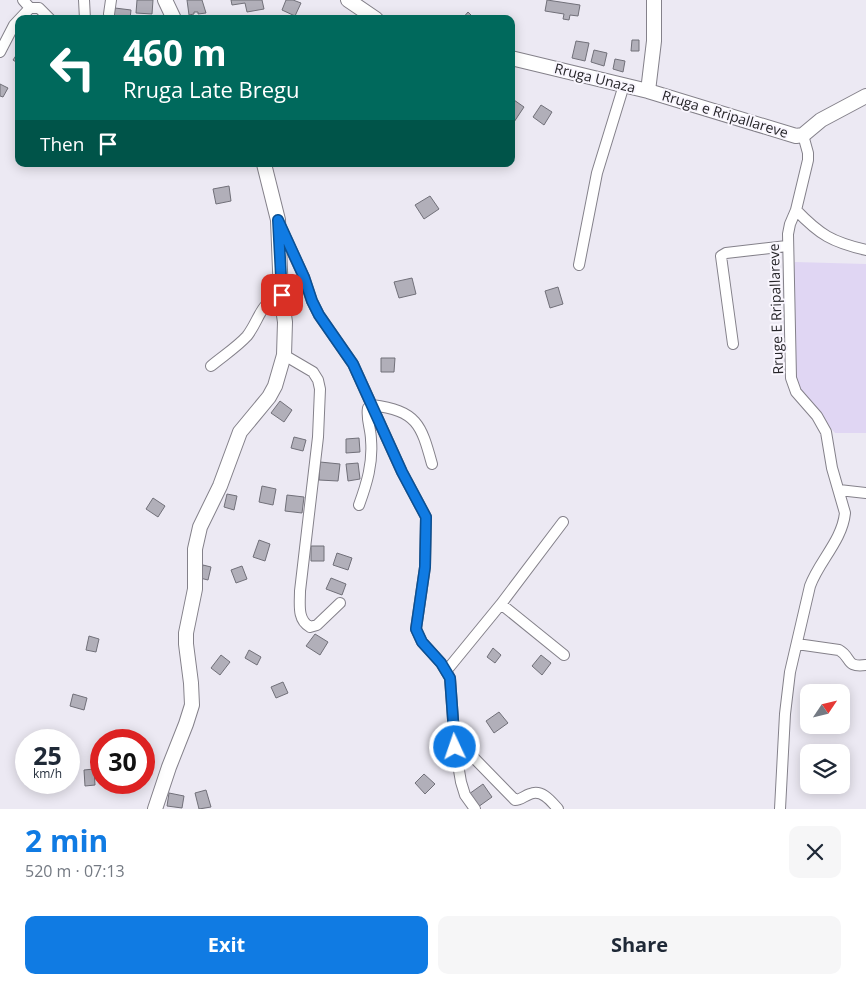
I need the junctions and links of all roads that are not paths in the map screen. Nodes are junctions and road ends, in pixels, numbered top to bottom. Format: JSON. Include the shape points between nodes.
{"nodes":[{"id":1,"x":23,"y":0,"type":"edge"},
{"id":2,"x":84,"y":0,"type":"edge"},
{"id":3,"x":111,"y":0,"type":"edge"},
{"id":4,"x":165,"y":0,"type":"edge"},
{"id":5,"x":348,"y":0,"type":"edge"},
{"id":6,"x":654,"y":0,"type":"edge"},
{"id":7,"x":30,"y":8,"type":"junction"},
{"id":8,"x":109,"y":14,"type":"dead end"},
{"id":9,"x":23,"y":15,"type":"edge"},
{"id":10,"x":46,"y":15,"type":"edge"},
{"id":11,"x":85,"y":15,"type":"edge"},
{"id":12,"x":172,"y":15,"type":"edge"},
{"id":13,"x":370,"y":15,"type":"edge"},
{"id":14,"x":15,"y":24,"type":"edge"},
{"id":15,"x":0,"y":52,"type":"edge"},
{"id":16,"x":515,"y":59,"type":"edge"},
{"id":17,"x":624,"y":85,"type":"junction"},
{"id":18,"x":648,"y":91,"type":"junction"},
{"id":19,"x":866,"y":96,"type":"edge"},
{"id":20,"x":803,"y":135,"type":"junction"},
{"id":21,"x":265,"y":167,"type":"edge"},
{"id":22,"x":796,"y":210,"type":"junction"},
{"id":23,"x":278,"y":220,"type":"junction"},
{"id":24,"x":787,"y":246,"type":"junction"},
{"id":25,"x":866,"y":250,"type":"edge"},
{"id":26,"x":579,"y":265,"type":"dead end"},
{"id":27,"x":282,"y":295,"type":"junction"},
{"id":28,"x":732,"y":344,"type":"dead end"},
{"id":29,"x":284,"y":354,"type":"junction"},
{"id":30,"x":211,"y":366,"type":"dead end"},
{"id":31,"x":372,"y":405,"type":"junction"},
{"id":32,"x":432,"y":464,"type":"dead end"},
{"id":33,"x":839,"y":490,"type":"junction"},
{"id":34,"x":866,"y":492,"type":"edge"},
{"id":35,"x":358,"y":505,"type":"dead end"},
{"id":36,"x":563,"y":522,"type":"dead end"},
{"id":37,"x":340,"y":603,"type":"dead end"},
{"id":38,"x":501,"y":604,"type":"junction"},
{"id":39,"x":797,"y":644,"type":"junction"},
{"id":40,"x":564,"y":655,"type":"dead end"},
{"id":41,"x":866,"y":664,"type":"edge"},
{"id":42,"x":447,"y":670,"type":"junction"},
{"id":43,"x":455,"y":747,"type":"junction"},
{"id":44,"x":157,"y":808,"type":"edge"},
{"id":45,"x":475,"y":809,"type":"edge"},
{"id":46,"x":558,"y":809,"type":"edge"},
{"id":47,"x":780,"y":809,"type":"edge"}],
"edges":[{"from":1,"to":7,"type":"street"},
{"from":2,"to":11,"type":"street"},
{"from":3,"to":8,"type":"street"},
{"from":4,"to":12,"type":"main road"},
{"from":5,"to":13,"type":"main road"},
{"from":6,"to":18,"type":"main road","name":"Rruga Unaza","via":[[654,41]]},
{"from":7,"to":9,"type":"street"},
{"from":7,"to":10,"type":"street","via":[[39,8]]},
{"from":14,"to":15,"type":"street"},
{"from":16,"to":17,"type":"main road","name":"Rruga Unaza"},
{"from":17,"to":18,"type":"main road","name":"Rruga Unaza"},
{"from":17,"to":26,"type":"street","via":[[596,173]]},
{"from":18,"to":20,"type":"main road","name":"Rruga e Rripallareve","via":[[796,136]]},
{"from":19,"to":20,"type":"main road","name":"Rruga e Rripallareve","via":[[821,120]]},
{"from":20,"to":22,"type":"street","name":"Rruga e Rripallareve","via":[[808,160]]},
{"from":21,"to":23,"type":"main road"},
{"from":22,"to":24,"type":"street","name":"Rruge E Rripallareve"},
{"from":22,"to":25,"type":"street","via":[[834,241]]},
{"from":23,"to":27,"type":"main road"},
{"from":23,"to":31,"type":"street","via":[[319,315],[353,364]]},
{"from":24,"to":28,"type":"street","via":[[721,256]]},
{"from":24,"to":33,"type":"street","name":"Rruge E Rripallareve","via":[[792,385],[826,432]]},
{"from":27,"to":29,"type":"main road"},
{"from":27,"to":30,"type":"street","via":[[270,300],[247,335]]},
{"from":29,"to":37,"type":"street","via":[[313,372],[320,389],[318,438],[300,591],[301,617],[310,627],[317,625]]},
{"from":29,"to":44,"type":"main road","via":[[275,386],[240,432],[220,486],[200,527],[195,589],[186,633],[192,706]]},
{"from":31,"to":32,"type":"street","via":[[402,412],[418,424]]},
{"from":31,"to":35,"type":"street","via":[[367,414],[372,437],[369,477]]},
{"from":31,"to":42,"type":"street","via":[[426,517],[425,567],[416,629],[422,642]]},
{"from":33,"to":34,"type":"street"},
{"from":33,"to":39,"type":"street","name":"Rruge E Rripallareve","via":[[844,520],[836,541],[813,578]]},
{"from":36,"to":38,"type":"street"},
{"from":38,"to":40,"type":"street"},
{"from":38,"to":42,"type":"street"},
{"from":39,"to":41,"type":"street","via":[[838,650],[854,665]]},
{"from":39,"to":47,"type":"street","name":"Rruge E Rripallareve","via":[[785,714]]},
{"from":42,"to":43,"type":"street","via":[[452,688]]},
{"from":43,"to":45,"type":"street","via":[[461,782]]},
{"from":43,"to":46,"type":"street","via":[[468,752],[515,800],[536,792],[548,798]]}]}
